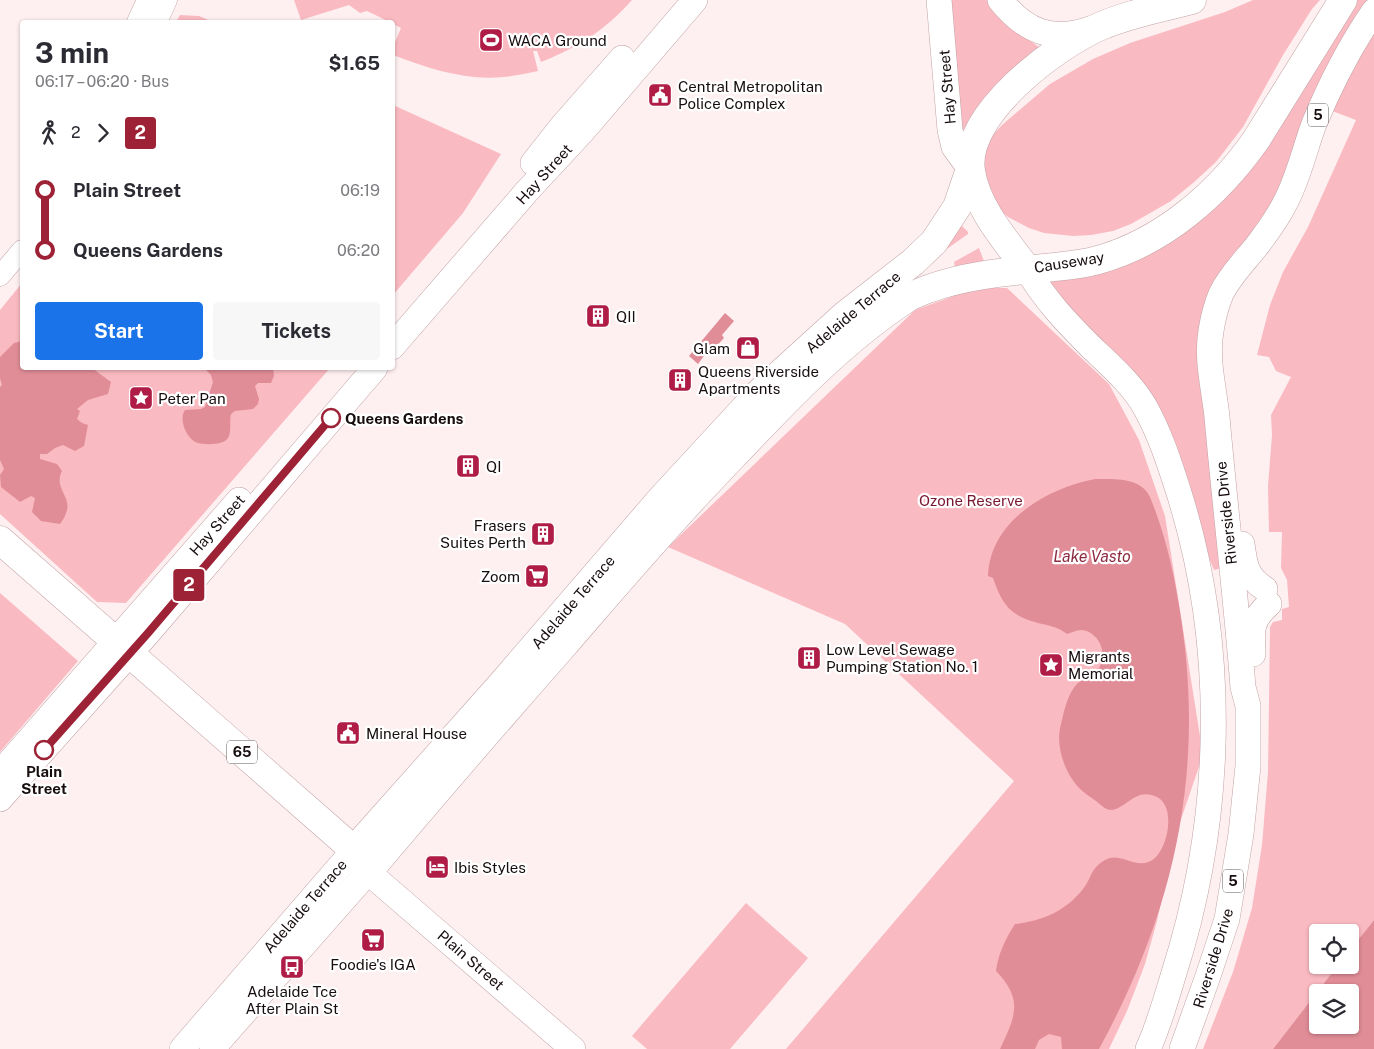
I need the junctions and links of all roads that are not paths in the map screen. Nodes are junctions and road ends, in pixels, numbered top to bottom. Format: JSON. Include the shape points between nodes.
{"nodes":[{"id":1,"x":147,"y":0,"type":"edge"},
{"id":2,"x":167,"y":0,"type":"edge"},
{"id":3,"x":673,"y":0,"type":"edge"},
{"id":4,"x":694,"y":0,"type":"edge"},
{"id":5,"x":940,"y":0,"type":"edge"},
{"id":6,"x":1000,"y":0,"type":"edge"},
{"id":7,"x":1192,"y":0,"type":"edge"},
{"id":8,"x":1343,"y":0,"type":"edge"},
{"id":9,"x":1374,"y":11,"type":"edge"},
{"id":10,"x":138,"y":20,"type":"edge"},
{"id":11,"x":158,"y":20,"type":"edge"},
{"id":12,"x":1100,"y":26,"type":"junction"},
{"id":13,"x":970,"y":169,"type":"junction"},
{"id":14,"x":20,"y":252,"type":"edge"},
{"id":15,"x":1027,"y":269,"type":"junction"},
{"id":16,"x":0,"y":276,"type":"edge"},
{"id":17,"x":395,"y":322,"type":"edge"},
{"id":18,"x":395,"y":344,"type":"edge"},
{"id":19,"x":352,"y":370,"type":"edge"},
{"id":20,"x":373,"y":370,"type":"edge"},
{"id":21,"x":1219,"y":446,"type":"junction"},
{"id":22,"x":0,"y":540,"type":"edge"},
{"id":23,"x":0,"y":561,"type":"edge"},
{"id":24,"x":117,"y":653,"type":"junction"},
{"id":25,"x":1248,"y":706,"type":"junction"},
{"id":26,"x":0,"y":773,"type":"edge"},
{"id":27,"x":0,"y":799,"type":"edge"},
{"id":28,"x":355,"y":861,"type":"junction"},
{"id":29,"x":182,"y":1049,"type":"edge"},
{"id":30,"x":212,"y":1049,"type":"edge"},
{"id":31,"x":573,"y":1049,"type":"edge"},
{"id":32,"x":1148,"y":1049,"type":"edge"},
{"id":33,"x":1182,"y":1049,"type":"edge"}],
"edges":[{"from":1,"to":10,"type":"street"},
{"from":2,"to":11,"type":"street"},
{"from":3,"to":17,"type":"main road","name":"Hay Street"},
{"from":4,"to":18,"type":"main road","name":"Hay Street","via":[[581,134]]},
{"from":5,"to":13,"type":"main road","name":"Hay Street","via":[[950,130],[954,147]]},
{"from":6,"to":12,"type":"main road","via":[[1018,18],[1042,33],[1060,36]]},
{"from":7,"to":12,"type":"highway","name":"Causeway","number":"5"},
{"from":8,"to":15,"type":"highway","name":"Causeway","via":[[1256,140],[1216,189],[1174,224],[1125,250],[1097,260]]},
{"from":9,"to":21,"type":"main road","name":"Riverside Drive","number":"5","via":[[1329,90],[1284,205],[1259,244],[1230,279],[1215,310],[1209,350]]},
{"from":12,"to":13,"type":"highway","name":"Causeway","number":"5","via":[[1053,54],[1009,92],[978,135]]},
{"from":13,"to":15,"type":"highway","name":"Causeway","number":"5","via":[[975,192]]},
{"from":13,"to":28,"type":"highway","name":"Adelaide Terrace","via":[[958,207],[934,242],[914,262],[845,315],[752,401],[662,498]]},
{"from":14,"to":16,"type":"street"},
{"from":15,"to":28,"type":"highway","name":"Adelaide Terrace","via":[[961,279],[908,297],[847,343],[783,404],[669,523],[452,773]]},
{"from":15,"to":32,"type":"main road","number":"5","via":[[1046,299],[1144,404],[1164,443],[1199,571],[1212,664],[1213,777],[1207,832],[1185,940]]},
{"from":19,"to":24,"type":"main road","name":"Hay Street"},
{"from":20,"to":24,"type":"main road","name":"Hay Street"},
{"from":21,"to":25,"type":"main road","name":"Riverside Drive","number":"5","via":[[1243,688]]},
{"from":21,"to":25,"type":"main road","via":[[1232,466],[1245,565],[1267,597],[1253,626],[1253,688]]},
{"from":22,"to":24,"type":"highway","name":"Plain Street","number":"65"},
{"from":23,"to":24,"type":"highway","name":"Plain Street","number":"65"},
{"from":24,"to":26,"type":"main road","name":"Hay Street"},
{"from":24,"to":27,"type":"main road","name":"Hay Street"},
{"from":24,"to":28,"type":"highway","name":"Plain Street","number":"65"},
{"from":25,"to":33,"type":"main road","name":"Riverside Drive","number":"5","via":[[1248,766],[1227,918]]},
{"from":28,"to":29,"type":"main road","name":"Adelaide Terrace"},
{"from":28,"to":30,"type":"main road","name":"Adelaide Terrace"},
{"from":28,"to":31,"type":"main road","name":"Plain Street","number":"65"}]}
